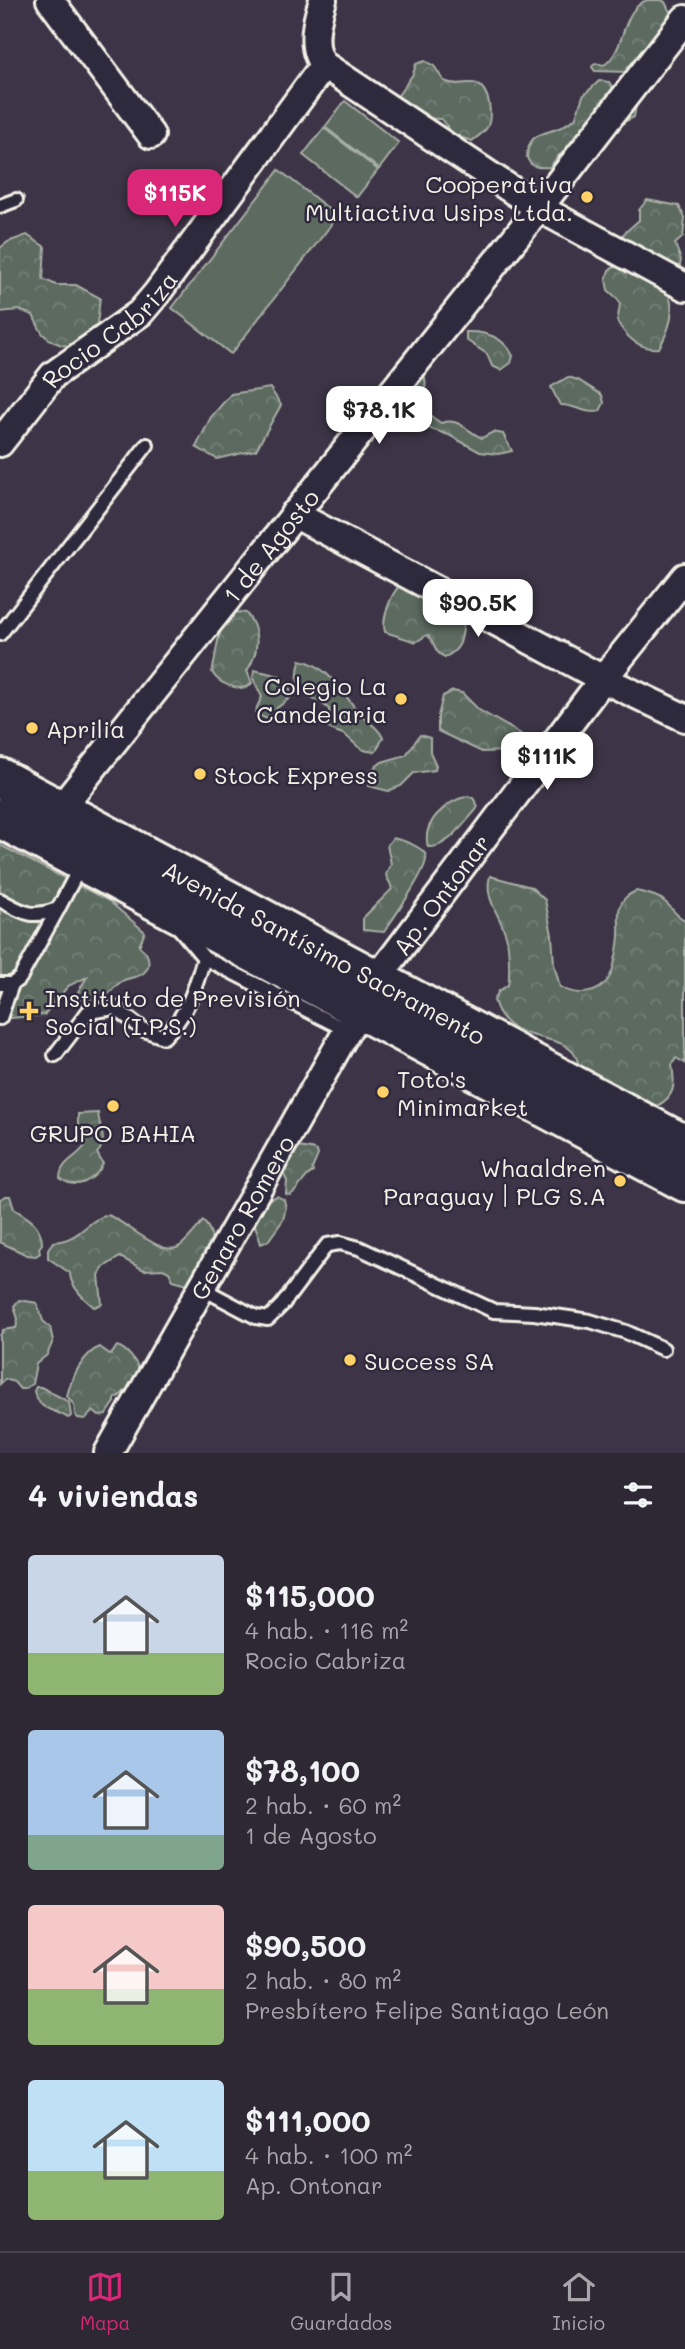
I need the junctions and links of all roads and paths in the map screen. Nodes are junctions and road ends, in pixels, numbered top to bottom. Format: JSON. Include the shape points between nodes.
{"nodes":[{"id":1,"x":50,"y":0,"type":"edge"},
{"id":2,"x":324,"y":0,"type":"edge"},
{"id":3,"x":685,"y":19,"type":"edge"},
{"id":4,"x":324,"y":65,"type":"junction"},
{"id":5,"x":151,"y":135,"type":"dead end"},
{"id":6,"x":16,"y":200,"type":"dead end"},
{"id":7,"x":0,"y":206,"type":"edge"},
{"id":8,"x":539,"y":208,"type":"junction"},
{"id":9,"x":685,"y":287,"type":"edge"},
{"id":10,"x":0,"y":443,"type":"edge"},
{"id":11,"x":147,"y":445,"type":"dead end"},
{"id":12,"x":294,"y":514,"type":"junction"},
{"id":13,"x":685,"y":577,"type":"edge"},
{"id":14,"x":0,"y":634,"type":"edge"},
{"id":15,"x":603,"y":679,"type":"junction"},
{"id":16,"x":685,"y":718,"type":"edge"},
{"id":17,"x":0,"y":778,"type":"edge"},
{"id":18,"x":0,"y":818,"type":"edge"},
{"id":19,"x":47,"y":823,"type":"junction"},
{"id":20,"x":83,"y":862,"type":"junction"},
{"id":21,"x":0,"y":900,"type":"edge"},
{"id":22,"x":156,"y":901,"type":"junction"},
{"id":23,"x":58,"y":909,"type":"junction"},
{"id":24,"x":204,"y":958,"type":"junction"},
{"id":25,"x":6,"y":984,"type":"edge"},
{"id":26,"x":361,"y":1007,"type":"junction"},
{"id":27,"x":0,"y":1018,"type":"edge"},
{"id":28,"x":55,"y":1055,"type":"dead end"},
{"id":29,"x":685,"y":1145,"type":"edge"},
{"id":30,"x":685,"y":1182,"type":"edge"},
{"id":31,"x":203,"y":1289,"type":"junction"},
{"id":32,"x":663,"y":1349,"type":"dead end"},
{"id":33,"x":108,"y":1453,"type":"edge"}],
"edges":[{"from":1,"to":5,"type":"street"},
{"from":2,"to":4,"type":"street","via":[[316,24],[317,57]]},
{"from":3,"to":8,"type":"street","name":"1 de Agosto"},
{"from":4,"to":8,"type":"street"},
{"from":4,"to":10,"type":"street","name":"Rocio Cabriza","via":[[140,313],[53,375]]},
{"from":6,"to":7,"type":"lane"},
{"from":8,"to":9,"type":"street"},
{"from":8,"to":12,"type":"street","name":"1 de Agosto"},
{"from":11,"to":14,"type":"lane"},
{"from":12,"to":15,"type":"street"},
{"from":12,"to":19,"type":"street","name":"1 de Agosto"},
{"from":13,"to":15,"type":"street","name":"Ap. Ontonar"},
{"from":15,"to":16,"type":"street"},
{"from":15,"to":26,"type":"street","name":"Ap. Ontonar"},
{"from":17,"to":19,"type":"main road","name":"Avenida Santísimo Sacramento"},
{"from":18,"to":19,"type":"main road","name":"Avenida Santísimo Sacramento"},
{"from":19,"to":20,"type":"main road","name":"Avenida Santísimo Sacramento"},
{"from":19,"to":26,"type":"main road","name":"Avenida Santísimo Sacramento"},
{"from":20,"to":22,"type":"main road","name":"Avenida Santísimo Sacramento"},
{"from":20,"to":23,"type":"lane"},
{"from":21,"to":23,"type":"lane","via":[[37,916]]},
{"from":22,"to":24,"type":"lane"},
{"from":22,"to":26,"type":"main road","name":"Avenida Santísimo Sacramento"},
{"from":23,"to":25,"type":"lane","via":[[28,966]]},
{"from":24,"to":26,"type":"lane"},
{"from":24,"to":28,"type":"lane","via":[[180,1021],[164,1037],[144,1030],[115,1007],[88,1012]]},
{"from":25,"to":27,"type":"lane"},
{"from":26,"to":29,"type":"main road","name":"Avenida Santísimo Sacramento"},
{"from":26,"to":30,"type":"main road","name":"Avenida Santísimo Sacramento"},
{"from":26,"to":31,"type":"street","name":"Genaro Romero"},
{"from":31,"to":32,"type":"lane","via":[[268,1319],[327,1245],[340,1243],[494,1311],[590,1321]]},
{"from":31,"to":33,"type":"street","name":"Genaro Romero"}]}
